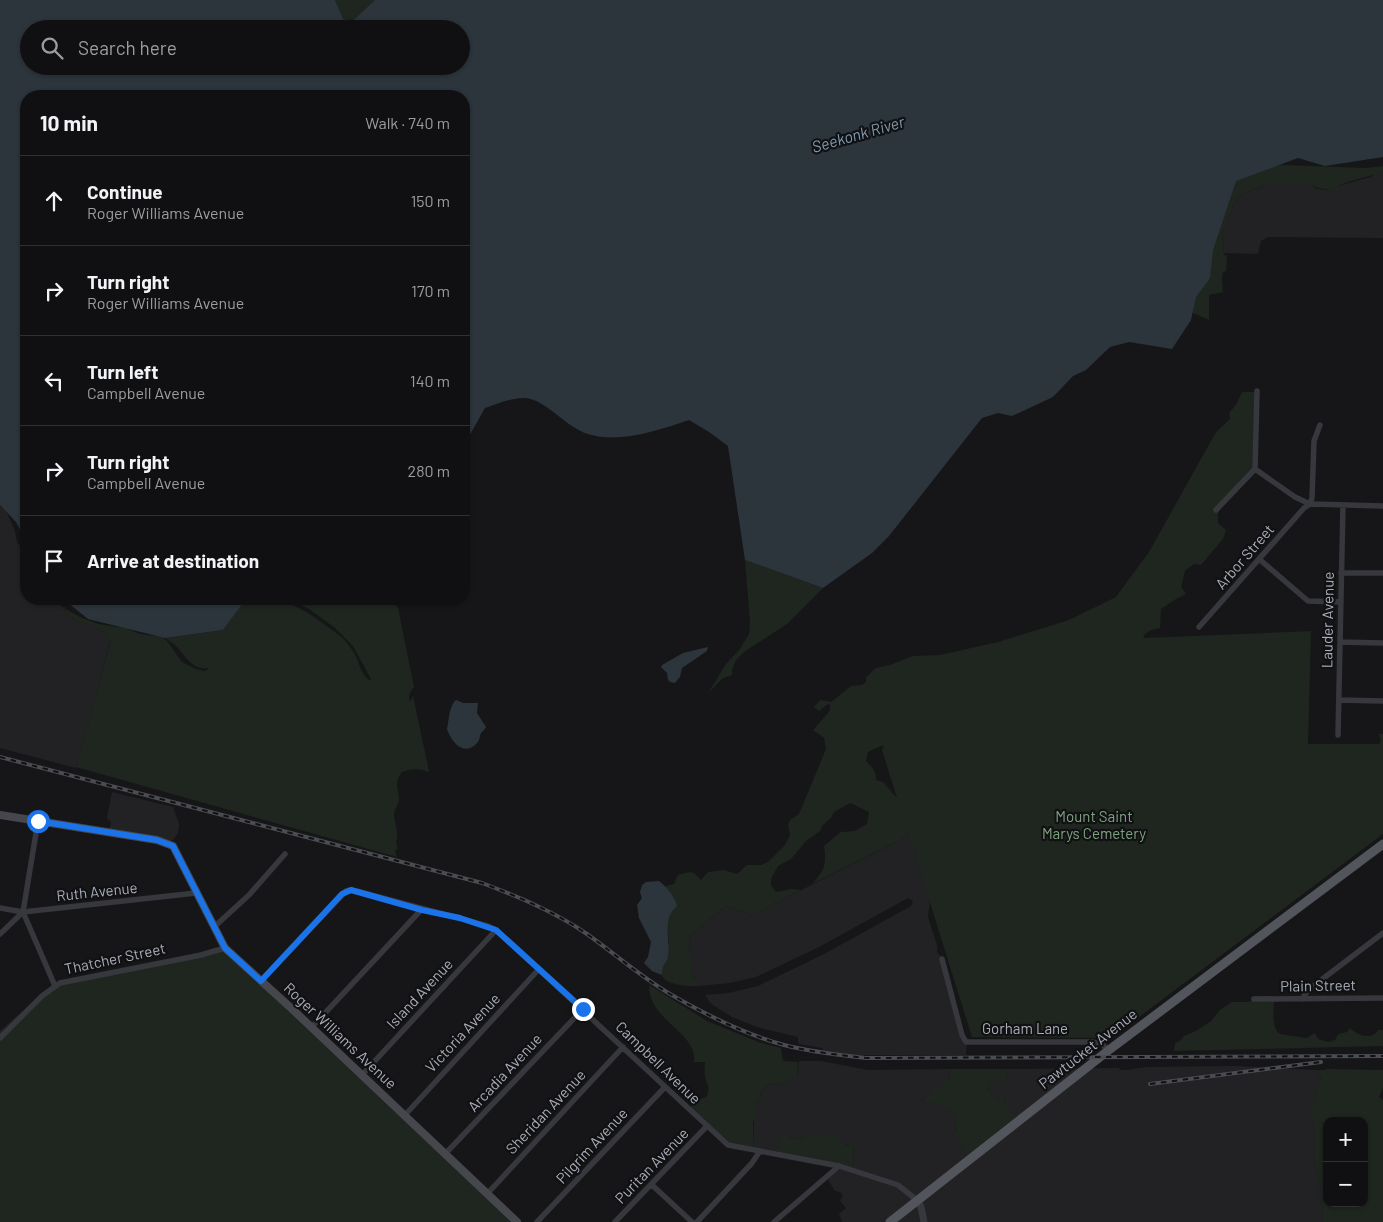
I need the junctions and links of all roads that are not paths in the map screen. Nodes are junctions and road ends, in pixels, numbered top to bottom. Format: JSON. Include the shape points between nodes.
{"nodes":[{"id":1,"x":1257,"y":391,"type":"dead end"},
{"id":2,"x":1320,"y":425,"type":"dead end"},
{"id":3,"x":1255,"y":469,"type":"junction"},
{"id":4,"x":1310,"y":504,"type":"junction"},
{"id":5,"x":1343,"y":505,"type":"junction"},
{"id":6,"x":1383,"y":506,"type":"edge"},
{"id":7,"x":1216,"y":510,"type":"dead end"},
{"id":8,"x":1259,"y":559,"type":"junction"},
{"id":9,"x":1341,"y":573,"type":"junction"},
{"id":10,"x":1383,"y":573,"type":"edge"},
{"id":11,"x":1340,"y":602,"type":"junction"},
{"id":12,"x":1199,"y":627,"type":"dead end"},
{"id":13,"x":1340,"y":642,"type":"junction"},
{"id":14,"x":1383,"y":643,"type":"edge"},
{"id":15,"x":1339,"y":700,"type":"junction"},
{"id":16,"x":1383,"y":701,"type":"edge"},
{"id":17,"x":1338,"y":734,"type":"dead end"},
{"id":18,"x":0,"y":815,"type":"edge"},
{"id":19,"x":38,"y":821,"type":"junction"},
{"id":20,"x":1383,"y":844,"type":"edge"},
{"id":21,"x":285,"y":854,"type":"dead end"},
{"id":22,"x":196,"y":893,"type":"junction"},
{"id":23,"x":0,"y":908,"type":"edge"},
{"id":24,"x":422,"y":910,"type":"junction"},
{"id":25,"x":23,"y":912,"type":"junction"},
{"id":26,"x":214,"y":927,"type":"junction"},
{"id":27,"x":496,"y":930,"type":"junction"},
{"id":28,"x":1383,"y":933,"type":"edge"},
{"id":29,"x":0,"y":934,"type":"edge"},
{"id":30,"x":225,"y":948,"type":"junction"},
{"id":31,"x":942,"y":959,"type":"dead end"},
{"id":32,"x":539,"y":969,"type":"junction"},
{"id":33,"x":261,"y":981,"type":"junction"},
{"id":34,"x":55,"y":986,"type":"junction"},
{"id":35,"x":1383,"y":998,"type":"edge"},
{"id":36,"x":1254,"y":999,"type":"dead end"},
{"id":37,"x":1302,"y":999,"type":"junction"},
{"id":38,"x":583,"y":1009,"type":"junction"},
{"id":39,"x":311,"y":1028,"type":"junction"},
{"id":40,"x":0,"y":1038,"type":"edge"},
{"id":41,"x":623,"y":1047,"type":"junction"},
{"id":42,"x":1108,"y":1050,"type":"junction"},
{"id":43,"x":361,"y":1076,"type":"junction"},
{"id":44,"x":665,"y":1087,"type":"junction"},
{"id":45,"x":405,"y":1115,"type":"junction"},
{"id":46,"x":706,"y":1127,"type":"junction"},
{"id":47,"x":760,"y":1151,"type":"junction"},
{"id":48,"x":445,"y":1154,"type":"junction"},
{"id":49,"x":838,"y":1166,"type":"junction"},
{"id":50,"x":652,"y":1185,"type":"junction"},
{"id":51,"x":487,"y":1194,"type":"junction"},
{"id":52,"x":918,"y":1201,"type":"junction"},
{"id":53,"x":517,"y":1222,"type":"edge"},
{"id":54,"x":537,"y":1222,"type":"edge"},
{"id":55,"x":615,"y":1222,"type":"edge"},
{"id":56,"x":692,"y":1222,"type":"edge"},
{"id":57,"x":697,"y":1222,"type":"edge"},
{"id":58,"x":774,"y":1222,"type":"edge"},
{"id":59,"x":890,"y":1222,"type":"edge"},
{"id":60,"x":924,"y":1222,"type":"edge"}],
"edges":[{"from":1,"to":3,"type":"street"},
{"from":2,"to":4,"type":"street","via":[[1314,441]]},
{"from":3,"to":4,"type":"street"},
{"from":3,"to":7,"type":"street"},
{"from":4,"to":5,"type":"street"},
{"from":4,"to":8,"type":"street","name":"Arbor Street"},
{"from":5,"to":6,"type":"street"},
{"from":5,"to":9,"type":"street","name":"Lauder Avenue"},
{"from":8,"to":11,"type":"street","via":[[1308,601]]},
{"from":8,"to":12,"type":"street","name":"Arbor Street"},
{"from":9,"to":10,"type":"street"},
{"from":9,"to":11,"type":"street","name":"Lauder Avenue"},
{"from":11,"to":13,"type":"street","name":"Lauder Avenue"},
{"from":13,"to":14,"type":"street"},
{"from":13,"to":15,"type":"street","name":"Lauder Avenue"},
{"from":15,"to":16,"type":"street"},
{"from":15,"to":17,"type":"street","name":"Lauder Avenue"},
{"from":18,"to":19,"type":"main road","name":"Roger Williams Avenue"},
{"from":19,"to":22,"type":"main road","name":"Roger Williams Avenue","via":[[169,843]]},
{"from":19,"to":25,"type":"street"},
{"from":20,"to":42,"type":"main road","name":"Pawtucket Avenue"},
{"from":21,"to":26,"type":"street","via":[[249,895]]},
{"from":22,"to":25,"type":"street","name":"Ruth Avenue"},
{"from":22,"to":26,"type":"main road","name":"Roger Williams Avenue"},
{"from":23,"to":25,"type":"street","name":"Ruth Avenue"},
{"from":24,"to":27,"type":"street","name":"Campbell Avenue"},
{"from":24,"to":33,"type":"street","name":"Campbell Avenue","via":[[346,891]]},
{"from":24,"to":39,"type":"street"},
{"from":25,"to":29,"type":"street"},
{"from":25,"to":34,"type":"street"},
{"from":26,"to":30,"type":"main road","name":"Roger Williams Avenue"},
{"from":27,"to":32,"type":"street","name":"Campbell Avenue"},
{"from":27,"to":43,"type":"street","name":"Island Avenue"},
{"from":28,"to":37,"type":"street","via":[[1308,990]]},
{"from":30,"to":33,"type":"main road","name":"Roger Williams Avenue"},
{"from":30,"to":34,"type":"street","name":"Thatcher Street"},
{"from":31,"to":42,"type":"street","name":"Gorham Lane","via":[[966,1042],[1092,1042],[1102,1044]]},
{"from":32,"to":38,"type":"street","name":"Campbell Avenue"},
{"from":32,"to":45,"type":"street","name":"Victoria Avenue"},
{"from":33,"to":39,"type":"main road","name":"Roger Williams Avenue"},
{"from":34,"to":40,"type":"street","name":"Thatcher Street"},
{"from":35,"to":37,"type":"street","name":"Plain Street"},
{"from":36,"to":37,"type":"street","name":"Plain Street"},
{"from":38,"to":41,"type":"street","name":"Campbell Avenue"},
{"from":38,"to":48,"type":"street","name":"Arcadia Avenue"},
{"from":39,"to":43,"type":"main road","name":"Roger Williams Avenue"},
{"from":41,"to":44,"type":"street","name":"Campbell Avenue"},
{"from":41,"to":51,"type":"street","name":"Sheridan Avenue"},
{"from":42,"to":52,"type":"main road","name":"Pawtucket Avenue"},
{"from":43,"to":45,"type":"main road","name":"Roger Williams Avenue"},
{"from":44,"to":46,"type":"street","name":"Campbell Avenue"},
{"from":44,"to":54,"type":"street","name":"Pilgrim Avenue"},
{"from":45,"to":48,"type":"main road","name":"Roger Williams Avenue"},
{"from":46,"to":47,"type":"street","name":"Campbell Avenue","via":[[728,1146]]},
{"from":46,"to":50,"type":"street","name":"Puritan Avenue"},
{"from":47,"to":49,"type":"street","name":"Campbell Avenue"},
{"from":47,"to":57,"type":"street"},
{"from":48,"to":51,"type":"main road","name":"Roger Williams Avenue"},
{"from":49,"to":52,"type":"street","name":"Campbell Avenue","via":[[898,1185]]},
{"from":49,"to":58,"type":"street"},
{"from":50,"to":55,"type":"street","name":"Puritan Avenue"},
{"from":50,"to":56,"type":"street"},
{"from":51,"to":53,"type":"main road","name":"Roger Williams Avenue"},
{"from":52,"to":59,"type":"main road","name":"Pawtucket Avenue"},
{"from":52,"to":60,"type":"street"}]}
